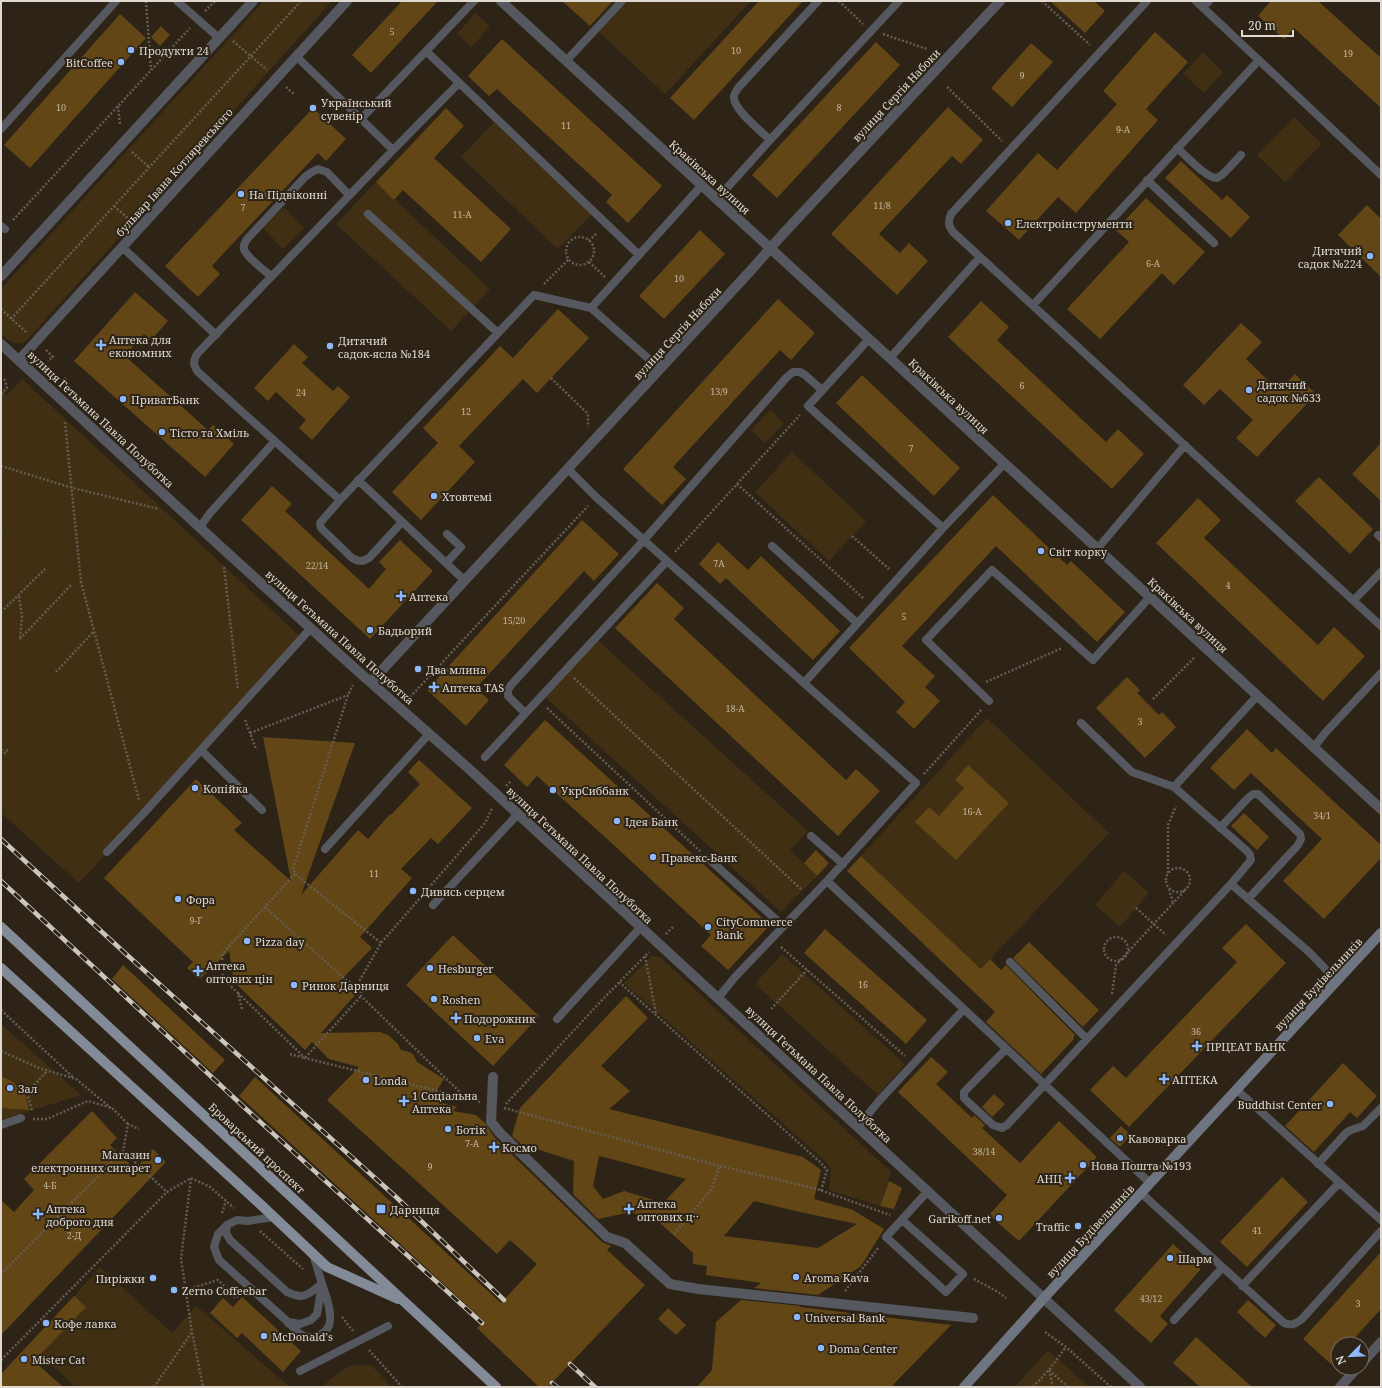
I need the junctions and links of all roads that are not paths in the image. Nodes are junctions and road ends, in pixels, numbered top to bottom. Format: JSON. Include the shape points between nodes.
{"nodes":[{"id":1,"x":116,"y":1,"type":"edge"},
{"id":2,"x":177,"y":1,"type":"edge"},
{"id":3,"x":253,"y":1,"type":"edge"},
{"id":4,"x":347,"y":1,"type":"edge"},
{"id":5,"x":474,"y":1,"type":"edge"},
{"id":6,"x":500,"y":1,"type":"edge"},
{"id":7,"x":622,"y":1,"type":"edge"},
{"id":8,"x":818,"y":1,"type":"edge"},
{"id":9,"x":899,"y":1,"type":"edge"},
{"id":10,"x":1000,"y":1,"type":"edge"},
{"id":11,"x":1147,"y":1,"type":"edge"},
{"id":12,"x":1196,"y":1,"type":"edge"},
{"id":13,"x":1209,"y":1,"type":"edge"},
{"id":14,"x":1203,"y":8,"type":"junction"},
{"id":15,"x":221,"y":35,"type":"junction"},
{"id":16,"x":426,"y":52,"type":"junction"},
{"id":17,"x":296,"y":56,"type":"junction"},
{"id":18,"x":1259,"y":60,"type":"junction"},
{"id":19,"x":566,"y":61,"type":"junction"},
{"id":20,"x":459,"y":83,"type":"junction"},
{"id":21,"x":362,"y":120,"type":"junction"},
{"id":22,"x":1,"y":129,"type":"edge"},
{"id":23,"x":770,"y":140,"type":"junction"},
{"id":24,"x":1177,"y":148,"type":"junction"},
{"id":25,"x":393,"y":150,"type":"junction"},
{"id":26,"x":1241,"y":155,"type":"dead end"},
{"id":27,"x":1381,"y":175,"type":"edge"},
{"id":28,"x":1147,"y":180,"type":"junction"},
{"id":29,"x":702,"y":186,"type":"junction"},
{"id":30,"x":349,"y":195,"type":"junction"},
{"id":31,"x":717,"y":199,"type":"junction"},
{"id":32,"x":368,"y":214,"type":"dead end"},
{"id":33,"x":1214,"y":243,"type":"dead end"},
{"id":34,"x":122,"y":247,"type":"junction"},
{"id":35,"x":771,"y":249,"type":"junction"},
{"id":36,"x":639,"y":255,"type":"junction"},
{"id":37,"x":980,"y":257,"type":"junction"},
{"id":38,"x":1,"y":276,"type":"edge"},
{"id":39,"x":271,"y":276,"type":"junction"},
{"id":40,"x":1033,"y":305,"type":"junction"},
{"id":41,"x":591,"y":308,"type":"junction"},
{"id":42,"x":498,"y":333,"type":"junction"},
{"id":43,"x":216,"y":335,"type":"junction"},
{"id":44,"x":870,"y":339,"type":"junction"},
{"id":45,"x":1,"y":344,"type":"edge"},
{"id":46,"x":890,"y":358,"type":"junction"},
{"id":47,"x":19,"y":360,"type":"junction"},
{"id":48,"x":665,"y":364,"type":"junction"},
{"id":49,"x":822,"y":390,"type":"junction"},
{"id":50,"x":274,"y":442,"type":"junction"},
{"id":51,"x":1185,"y":445,"type":"junction"},
{"id":52,"x":1005,"y":464,"type":"junction"},
{"id":53,"x":568,"y":469,"type":"junction"},
{"id":54,"x":358,"y":480,"type":"junction"},
{"id":55,"x":339,"y":500,"type":"junction"},
{"id":56,"x":402,"y":522,"type":"junction"},
{"id":57,"x":200,"y":527,"type":"junction"},
{"id":58,"x":943,"y":528,"type":"junction"},
{"id":59,"x":447,"y":534,"type":"dead end"},
{"id":60,"x":644,"y":540,"type":"junction"},
{"id":61,"x":772,"y":546,"type":"dead end"},
{"id":62,"x":1098,"y":548,"type":"junction"},
{"id":63,"x":667,"y":561,"type":"junction"},
{"id":64,"x":446,"y":563,"type":"junction"},
{"id":65,"x":1381,"y":572,"type":"edge"},
{"id":66,"x":464,"y":580,"type":"junction"},
{"id":67,"x":1150,"y":597,"type":"junction"},
{"id":68,"x":1354,"y":600,"type":"junction"},
{"id":69,"x":857,"y":623,"type":"junction"},
{"id":70,"x":1381,"y":626,"type":"edge"},
{"id":71,"x":311,"y":628,"type":"junction"},
{"id":72,"x":1381,"y":673,"type":"edge"},
{"id":73,"x":371,"y":682,"type":"junction"},
{"id":74,"x":804,"y":683,"type":"junction"},
{"id":75,"x":1258,"y":695,"type":"junction"},
{"id":76,"x":989,"y":702,"type":"road end"},
{"id":77,"x":526,"y":713,"type":"junction"},
{"id":78,"x":1081,"y":723,"type":"dead end"},
{"id":79,"x":429,"y":734,"type":"junction"},
{"id":80,"x":1314,"y":747,"type":"junction"},
{"id":81,"x":200,"y":750,"type":"junction"},
{"id":82,"x":485,"y":757,"type":"dead end"},
{"id":83,"x":1174,"y":787,"type":"junction"},
{"id":84,"x":1381,"y":808,"type":"edge"},
{"id":85,"x":262,"y":810,"type":"dead end"},
{"id":86,"x":518,"y":814,"type":"junction"},
{"id":87,"x":1220,"y":828,"type":"junction"},
{"id":88,"x":811,"y":836,"type":"dead end"},
{"id":89,"x":325,"y":849,"type":"dead end"},
{"id":90,"x":107,"y":852,"type":"dead end"},
{"id":91,"x":710,"y":860,"type":"road end"},
{"id":92,"x":843,"y":864,"type":"junction"},
{"id":93,"x":827,"y":881,"type":"junction"},
{"id":94,"x":1231,"y":884,"type":"junction"},
{"id":95,"x":1248,"y":899,"type":"junction"},
{"id":96,"x":433,"y":905,"type":"dead end"},
{"id":97,"x":783,"y":926,"type":"junction"},
{"id":98,"x":1,"y":927,"type":"edge"},
{"id":99,"x":640,"y":927,"type":"junction"},
{"id":100,"x":1381,"y":933,"type":"edge"},
{"id":101,"x":1010,"y":962,"type":"dead end"},
{"id":102,"x":1,"y":968,"type":"edge"},
{"id":103,"x":1337,"y":981,"type":"junction"},
{"id":104,"x":718,"y":998,"type":"junction"},
{"id":105,"x":964,"y":1009,"type":"junction"},
{"id":106,"x":557,"y":1019,"type":"dead end"},
{"id":107,"x":1087,"y":1039,"type":"junction"},
{"id":108,"x":1006,"y":1049,"type":"junction"},
{"id":109,"x":493,"y":1077,"type":"dead end"},
{"id":110,"x":1045,"y":1086,"type":"junction"},
{"id":111,"x":1237,"y":1090,"type":"junction"},
{"id":112,"x":1381,"y":1108,"type":"edge"},
{"id":113,"x":21,"y":1118,"type":"road end"},
{"id":114,"x":1,"y":1125,"type":"edge"},
{"id":115,"x":858,"y":1126,"type":"junction"},
{"id":116,"x":1318,"y":1164,"type":"junction"},
{"id":117,"x":1150,"y":1183,"type":"junction"},
{"id":118,"x":1339,"y":1183,"type":"junction"},
{"id":119,"x":928,"y":1191,"type":"junction"},
{"id":120,"x":1141,"y":1193,"type":"junction"},
{"id":121,"x":274,"y":1217,"type":"junction"},
{"id":122,"x":902,"y":1220,"type":"junction"},
{"id":123,"x":1381,"y":1220,"type":"edge"},
{"id":124,"x":227,"y":1225,"type":"junction"},
{"id":125,"x":1381,"y":1231,"type":"edge"},
{"id":126,"x":313,"y":1254,"type":"junction"},
{"id":127,"x":1222,"y":1268,"type":"junction"},
{"id":128,"x":322,"y":1284,"type":"junction"},
{"id":129,"x":1242,"y":1286,"type":"junction"},
{"id":130,"x":1044,"y":1298,"type":"junction"},
{"id":131,"x":405,"y":1302,"type":"junction"},
{"id":132,"x":973,"y":1318,"type":"dead end"},
{"id":133,"x":1174,"y":1320,"type":"dead end"},
{"id":134,"x":288,"y":1322,"type":"junction"},
{"id":135,"x":388,"y":1326,"type":"dead end"},
{"id":136,"x":1381,"y":1342,"type":"edge"},
{"id":137,"x":1370,"y":1354,"type":"edge"},
{"id":138,"x":300,"y":1371,"type":"dead end"},
{"id":139,"x":1350,"y":1376,"type":"edge"},
{"id":140,"x":496,"y":1387,"type":"edge"},
{"id":141,"x":964,"y":1387,"type":"edge"},
{"id":142,"x":1140,"y":1387,"type":"edge"},
{"id":143,"x":1340,"y":1387,"type":"edge"}],
"edges":[{"from":1,"to":22,"type":"lane"},
{"from":2,"to":15,"type":"lane"},
{"from":3,"to":15,"type":"street"},
{"from":4,"to":17,"type":"street","name":"бульвар Івана Котляревського"},
{"from":5,"to":16,"type":"lane"},
{"from":6,"to":19,"type":"street","name":"Краківська вулиця"},
{"from":7,"to":19,"type":"lane"},
{"from":8,"to":23,"type":"lane","via":[[738,88],[734,96],[740,111]]},
{"from":9,"to":23,"type":"lane"},
{"from":10,"to":35,"type":"street","name":"вулиця Сергія Набоки"},
{"from":11,"to":37,"type":"lane","via":[[951,214],[949,227]]},
{"from":12,"to":14,"type":"lane"},
{"from":13,"to":14,"type":"lane"},
{"from":14,"to":18,"type":"lane"},
{"from":15,"to":38,"type":"street"},
{"from":16,"to":20,"type":"lane"},
{"from":16,"to":21,"type":"lane"},
{"from":17,"to":21,"type":"lane"},
{"from":17,"to":34,"type":"street","name":"бульвар Івана Котляревського"},
{"from":18,"to":24,"type":"lane"},
{"from":18,"to":27,"type":"lane"},
{"from":19,"to":29,"type":"street","name":"Краківська вулиця"},
{"from":20,"to":25,"type":"lane"},
{"from":20,"to":36,"type":"lane"},
{"from":21,"to":25,"type":"lane"},
{"from":23,"to":31,"type":"lane"},
{"from":24,"to":26,"type":"lane","via":[[1211,178],[1223,174]]},
{"from":24,"to":28,"type":"lane"},
{"from":25,"to":30,"type":"lane"},
{"from":28,"to":33,"type":"lane"},
{"from":28,"to":40,"type":"lane"},
{"from":29,"to":31,"type":"street","name":"Краківська вулиця"},
{"from":29,"to":36,"type":"lane"},
{"from":30,"to":39,"type":"lane"},
{"from":30,"to":39,"type":"lane","via":[[327,172],[318,169],[305,177],[244,244],[244,250],[248,255]]},
{"from":31,"to":35,"type":"street","name":"Краківська вулиця"},
{"from":32,"to":42,"type":"lane"},
{"from":34,"to":43,"type":"lane"},
{"from":34,"to":47,"type":"street","name":"бульвар Івана Котляревського"},
{"from":35,"to":44,"type":"street","name":"Краківська вулиця"},
{"from":35,"to":48,"type":"street","name":"вулиця Сергія Набоки"},
{"from":36,"to":41,"type":"lane"},
{"from":37,"to":40,"type":"lane"},
{"from":37,"to":46,"type":"lane"},
{"from":39,"to":43,"type":"lane"},
{"from":40,"to":51,"type":"lane"},
{"from":41,"to":42,"type":"lane","via":[[534,295]]},
{"from":41,"to":48,"type":"lane","via":[[650,360]]},
{"from":42,"to":54,"type":"lane"},
{"from":43,"to":50,"type":"lane","via":[[197,354],[193,360],[194,366]]},
{"from":44,"to":46,"type":"street","name":"Краківська вулиця"},
{"from":44,"to":49,"type":"lane"},
{"from":45,"to":47,"type":"street","name":"вулиця Гетьмана Павла Полуботка"},
{"from":46,"to":52,"type":"street","name":"Краківська вулиця"},
{"from":47,"to":57,"type":"street","name":"вулиця Гетьмана Павла Полуботка"},
{"from":48,"to":53,"type":"street","name":"вулиця Сергія Набоки"},
{"from":49,"to":58,"type":"lane","via":[[808,406]]},
{"from":49,"to":60,"type":"lane","via":[[805,375],[793,372]]},
{"from":50,"to":55,"type":"lane"},
{"from":50,"to":57,"type":"lane"},
{"from":51,"to":62,"type":"lane"},
{"from":51,"to":68,"type":"lane"},
{"from":52,"to":58,"type":"lane"},
{"from":52,"to":62,"type":"street","name":"Краківська вулиця"},
{"from":53,"to":60,"type":"lane"},
{"from":53,"to":66,"type":"street","name":"вулиця Сергія Набоки"},
{"from":54,"to":55,"type":"lane"},
{"from":54,"to":56,"type":"lane"},
{"from":55,"to":56,"type":"lane","via":[[323,517],[320,522],[321,528],[358,562],[369,558]]},
{"from":56,"to":64,"type":"lane"},
{"from":57,"to":71,"type":"street","name":"вулиця Гетьмана Павла Полуботка"},
{"from":58,"to":69,"type":"lane"},
{"from":59,"to":64,"type":"lane","via":[[461,547]]},
{"from":60,"to":63,"type":"lane"},
{"from":60,"to":77,"type":"lane","via":[[511,685],[508,696]]},
{"from":61,"to":69,"type":"lane"},
{"from":62,"to":67,"type":"street","name":"Краківська вулиця"},
{"from":63,"to":74,"type":"lane"},
{"from":63,"to":77,"type":"lane"},
{"from":64,"to":66,"type":"lane"},
{"from":65,"to":68,"type":"lane"},
{"from":66,"to":73,"type":"street","name":"вулиця Сергія Набоки"},
{"from":67,"to":75,"type":"street","name":"Краківська вулиця"},
{"from":67,"to":76,"type":"lane","via":[[1093,660],[992,570],[926,640]]},
{"from":68,"to":70,"type":"lane"},
{"from":69,"to":74,"type":"lane"},
{"from":71,"to":73,"type":"street","name":"вулиця Гетьмана Павла Полуботка"},
{"from":71,"to":81,"type":"lane"},
{"from":72,"to":80,"type":"lane"},
{"from":73,"to":79,"type":"street","name":"вулиця Гетьмана Павла Полуботка"},
{"from":74,"to":92,"type":"lane","via":[[916,783]]},
{"from":75,"to":80,"type":"street","name":"Краківська вулиця"},
{"from":75,"to":83,"type":"lane"},
{"from":77,"to":82,"type":"lane"},
{"from":78,"to":83,"type":"lane","via":[[1132,772]]},
{"from":79,"to":86,"type":"street","name":"вулиця Гетьмана Павла Полуботка"},
{"from":79,"to":89,"type":"lane"},
{"from":80,"to":84,"type":"street","name":"Краківська вулиця"},
{"from":81,"to":85,"type":"lane"},
{"from":81,"to":90,"type":"lane"},
{"from":83,"to":87,"type":"lane"},
{"from":86,"to":96,"type":"lane"},
{"from":86,"to":99,"type":"street","name":"вулиця Гетьмана Павла Полуботка"},
{"from":87,"to":94,"type":"lane","via":[[1250,856],[1251,860]]},
{"from":87,"to":95,"type":"lane","via":[[1248,798],[1258,794],[1300,834],[1298,845]]},
{"from":88,"to":92,"type":"lane"},
{"from":91,"to":97,"type":"lane"},
{"from":92,"to":93,"type":"lane"},
{"from":93,"to":97,"type":"lane"},
{"from":93,"to":105,"type":"lane"},
{"from":94,"to":95,"type":"lane"},
{"from":94,"to":107,"type":"lane"},
{"from":95,"to":103,"type":"lane","via":[[1309,952]]},
{"from":97,"to":104,"type":"lane"},
{"from":98,"to":131,"type":"main road","name":"Броварський проспект"},
{"from":99,"to":104,"type":"street","name":"вулиця Гетьмана Павла Полуботка"},
{"from":99,"to":106,"type":"lane"},
{"from":100,"to":103,"type":"main road","name":"вулиця Будівельників"},
{"from":101,"to":107,"type":"lane"},
{"from":102,"to":121,"type":"main road"},
{"from":103,"to":111,"type":"main road","name":"вулиця Будівельників"},
{"from":104,"to":115,"type":"street","name":"вулиця Гетьмана Павла Полуботка"},
{"from":105,"to":108,"type":"lane"},
{"from":105,"to":115,"type":"lane"},
{"from":107,"to":110,"type":"lane"},
{"from":108,"to":110,"type":"lane"},
{"from":108,"to":110,"type":"lane","via":[[964,1092],[964,1098],[973,1107],[993,1125],[1002,1128]]},
{"from":109,"to":132,"type":"street","via":[[491,1122],[500,1133],[607,1237],[625,1243],[670,1284]]},
{"from":110,"to":117,"type":"lane"},
{"from":111,"to":116,"type":"lane"},
{"from":111,"to":117,"type":"main road","name":"вулиця Будівельників"},
{"from":112,"to":116,"type":"lane","via":[[1363,1126],[1348,1131]]},
{"from":113,"to":114,"type":"lane"},
{"from":115,"to":119,"type":"street","name":"вулиця Гетьмана Павла Полуботка"},
{"from":116,"to":118,"type":"lane"},
{"from":117,"to":120,"type":"main road","name":"вулиця Будівельників"},
{"from":118,"to":123,"type":"lane"},
{"from":118,"to":129,"type":"lane"},
{"from":119,"to":122,"type":"lane"},
{"from":119,"to":130,"type":"street","name":"вулиця Гетьмана Павла Полуботка"},
{"from":120,"to":127,"type":"lane"},
{"from":120,"to":130,"type":"main road","name":"вулиця Будівельників"},
{"from":121,"to":124,"type":"lane","via":[[237,1220]]},
{"from":121,"to":126,"type":"main road"},
{"from":122,"to":122,"type":"lane","via":[[963,1274],[946,1292],[886,1237]]},
{"from":124,"to":128,"type":"lane","via":[[226,1233],[230,1240],[287,1292],[298,1297],[307,1295]]},
{"from":124,"to":134,"type":"lane","via":[[218,1234],[214,1247],[219,1260]]},
{"from":125,"to":129,"type":"lane","via":[[1295,1324],[1284,1323]]},
{"from":126,"to":128,"type":"lane"},
{"from":126,"to":131,"type":"main road","via":[[327,1267]]},
{"from":127,"to":129,"type":"lane"},
{"from":127,"to":133,"type":"lane"},
{"from":128,"to":134,"type":"lane","via":[[317,1314],[311,1320],[300,1324]]},
{"from":128,"to":134,"type":"lane","via":[[330,1309],[330,1322],[324,1333],[314,1338],[303,1336]]},
{"from":130,"to":141,"type":"main road","name":"вулиця Будівельників"},
{"from":130,"to":142,"type":"street","name":"вулиця Гетьмана Павла Полуботка"},
{"from":131,"to":140,"type":"main road","name":"Броварський проспект"},
{"from":135,"to":138,"type":"lane"},
{"from":136,"to":137,"type":"street"},
{"from":139,"to":143,"type":"street"}]}
